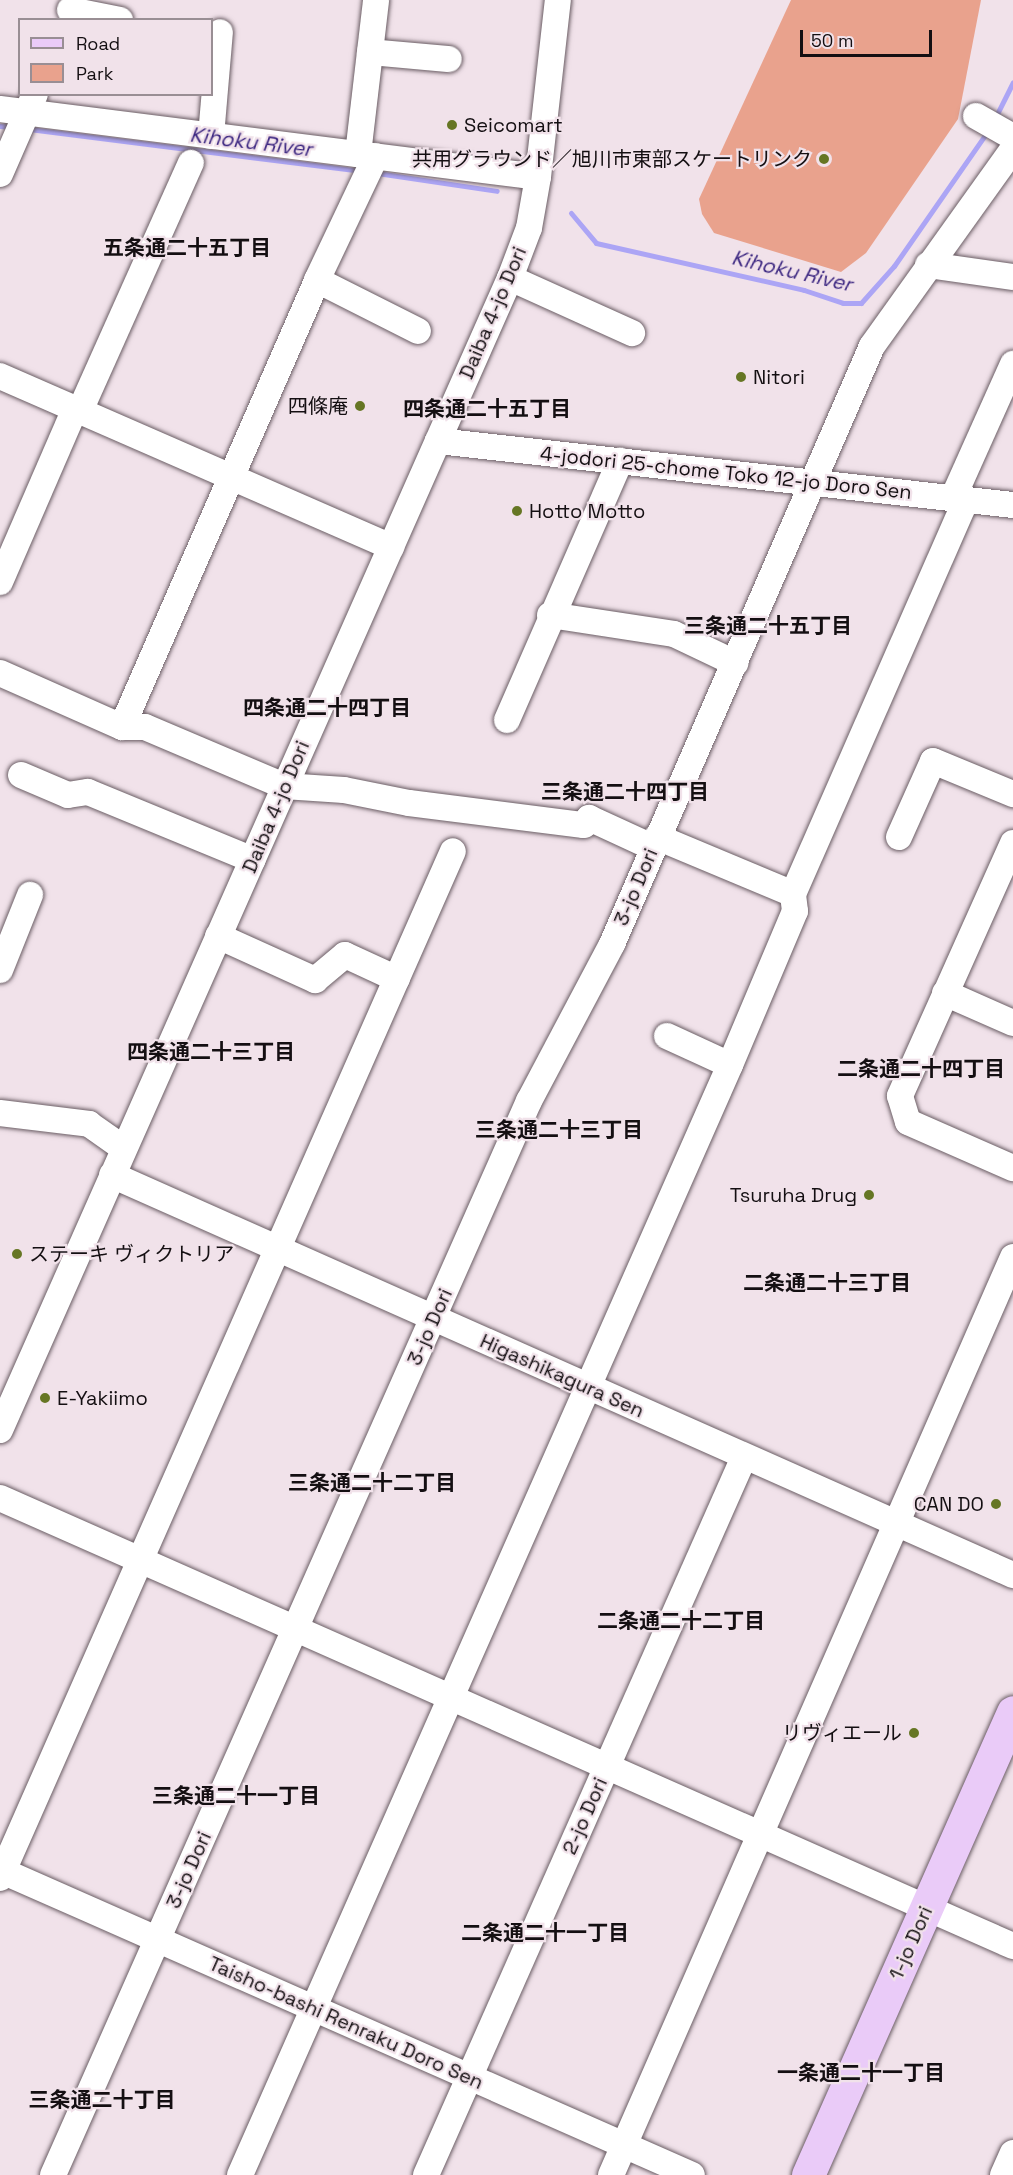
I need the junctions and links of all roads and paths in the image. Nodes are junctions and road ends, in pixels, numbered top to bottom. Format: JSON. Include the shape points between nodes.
{"nodes":[{"id":1,"x":376,"y":0,"type":"edge"},
{"id":2,"x":558,"y":0,"type":"edge"},
{"id":3,"x":70,"y":10,"type":"edge"},
{"id":4,"x":110,"y":18,"type":"edge"},
{"id":5,"x":220,"y":32,"type":"dead end"},
{"id":6,"x":370,"y":52,"type":"junction"},
{"id":7,"x":449,"y":59,"type":"dead end"},
{"id":8,"x":0,"y":109,"type":"edge"},
{"id":9,"x":26,"y":115,"type":"edge"},
{"id":10,"x":1000,"y":132,"type":"edge"},
{"id":11,"x":211,"y":136,"type":"junction"},
{"id":12,"x":191,"y":163,"type":"dead end"},
{"id":13,"x":367,"y":165,"type":"junction"},
{"id":14,"x":0,"y":174,"type":"edge"},
{"id":15,"x":538,"y":177,"type":"junction"},
{"id":16,"x":928,"y":265,"type":"junction"},
{"id":17,"x":1013,"y":277,"type":"edge"},
{"id":18,"x":510,"y":278,"type":"junction"},
{"id":19,"x":317,"y":280,"type":"junction"},
{"id":20,"x":418,"y":331,"type":"dead end"},
{"id":21,"x":632,"y":333,"type":"dead end"},
{"id":22,"x":1013,"y":364,"type":"edge"},
{"id":23,"x":0,"y":376,"type":"edge"},
{"id":24,"x":77,"y":412,"type":"junction"},
{"id":25,"x":438,"y":441,"type":"junction"},
{"id":26,"x":620,"y":461,"type":"junction"},
{"id":27,"x":232,"y":477,"type":"junction"},
{"id":28,"x":814,"y":483,"type":"junction"},
{"id":29,"x":960,"y":499,"type":"junction"},
{"id":30,"x":1013,"y":505,"type":"edge"},
{"id":31,"x":391,"y":547,"type":"junction"},
{"id":32,"x":0,"y":582,"type":"edge"},
{"id":33,"x":550,"y":615,"type":"junction"},
{"id":34,"x":735,"y":663,"type":"junction"},
{"id":35,"x":0,"y":674,"type":"edge"},
{"id":36,"x":507,"y":720,"type":"dead end"},
{"id":37,"x":122,"y":727,"type":"junction"},
{"id":38,"x":21,"y":775,"type":"dead end"},
{"id":39,"x":284,"y":786,"type":"junction"},
{"id":40,"x":1013,"y":794,"type":"edge"},
{"id":41,"x":899,"y":837,"type":"dead end"},
{"id":42,"x":654,"y":842,"type":"junction"},
{"id":43,"x":1013,"y":843,"type":"edge"},
{"id":44,"x":453,"y":851,"type":"dead end"},
{"id":45,"x":253,"y":860,"type":"junction"},
{"id":46,"x":793,"y":894,"type":"junction"},
{"id":47,"x":30,"y":895,"type":"dead end"},
{"id":48,"x":218,"y":936,"type":"junction"},
{"id":49,"x":0,"y":970,"type":"edge"},
{"id":50,"x":397,"y":979,"type":"junction"},
{"id":51,"x":945,"y":993,"type":"junction"},
{"id":52,"x":1013,"y":1023,"type":"edge"},
{"id":53,"x":667,"y":1036,"type":"dead end"},
{"id":54,"x":730,"y":1065,"type":"junction"},
{"id":55,"x":0,"y":1113,"type":"edge"},
{"id":56,"x":123,"y":1148,"type":"junction"},
{"id":57,"x":1013,"y":1168,"type":"edge"},
{"id":58,"x":112,"y":1175,"type":"junction"},
{"id":59,"x":276,"y":1249,"type":"junction"},
{"id":60,"x":1013,"y":1257,"type":"edge"},
{"id":61,"x":434,"y":1318,"type":"junction"},
{"id":62,"x":587,"y":1387,"type":"junction"},
{"id":63,"x":0,"y":1430,"type":"edge"},
{"id":64,"x":744,"y":1457,"type":"junction"},
{"id":65,"x":0,"y":1498,"type":"edge"},
{"id":66,"x":899,"y":1524,"type":"junction"},
{"id":67,"x":139,"y":1563,"type":"junction"},
{"id":68,"x":1013,"y":1575,"type":"edge"},
{"id":69,"x":296,"y":1629,"type":"junction"},
{"id":70,"x":450,"y":1698,"type":"junction"},
{"id":71,"x":1013,"y":1712,"type":"edge"},
{"id":72,"x":607,"y":1767,"type":"junction"},
{"id":73,"x":762,"y":1834,"type":"junction"},
{"id":74,"x":1,"y":1873,"type":"edge"},
{"id":75,"x":926,"y":1908,"type":"junction"},
{"id":76,"x":159,"y":1940,"type":"junction"},
{"id":77,"x":1013,"y":1946,"type":"edge"},
{"id":78,"x":314,"y":2008,"type":"junction"},
{"id":79,"x":470,"y":2077,"type":"junction"},
{"id":80,"x":624,"y":2145,"type":"junction"},
{"id":81,"x":1013,"y":2152,"type":"edge"},
{"id":82,"x":53,"y":2175,"type":"edge"},
{"id":83,"x":240,"y":2175,"type":"edge"},
{"id":84,"x":426,"y":2175,"type":"edge"},
{"id":85,"x":611,"y":2175,"type":"edge"},
{"id":86,"x":692,"y":2175,"type":"edge"},
{"id":87,"x":808,"y":2175,"type":"edge"},
{"id":88,"x":1003,"y":2175,"type":"edge"}],
"edges":[{"from":1,"to":6,"type":"street"},
{"from":2,"to":15,"type":"street","name":"Daiba 4-jo Dori"},
{"from":3,"to":4,"type":"street"},
{"from":5,"to":11,"type":"street"},
{"from":6,"to":7,"type":"street"},
{"from":6,"to":13,"type":"street"},
{"from":8,"to":9,"type":"street"},
{"from":9,"to":11,"type":"street"},
{"from":9,"to":14,"type":"street"},
{"from":10,"to":16,"type":"street","name":"3-jo Dori"},
{"from":11,"to":13,"type":"street"},
{"from":12,"to":24,"type":"street"},
{"from":13,"to":15,"type":"street"},
{"from":13,"to":19,"type":"street"},
{"from":15,"to":18,"type":"street","name":"Daiba 4-jo Dori","via":[[529,228]]},
{"from":16,"to":17,"type":"street"},
{"from":16,"to":28,"type":"street","name":"3-jo Dori","via":[[872,346]]},
{"from":18,"to":21,"type":"street"},
{"from":18,"to":25,"type":"street","name":"Daiba 4-jo Dori"},
{"from":19,"to":20,"type":"street"},
{"from":19,"to":27,"type":"street"},
{"from":22,"to":29,"type":"street"},
{"from":23,"to":24,"type":"street"},
{"from":24,"to":27,"type":"street"},
{"from":24,"to":32,"type":"street"},
{"from":25,"to":26,"type":"street","name":"4-jodori 25-chome Toko 12-jo Doro Sen"},
{"from":25,"to":31,"type":"street","name":"Daiba 4-jo Dori"},
{"from":26,"to":28,"type":"street","name":"4-jodori 25-chome Toko 12-jo Doro Sen"},
{"from":26,"to":33,"type":"street"},
{"from":27,"to":31,"type":"street"},
{"from":27,"to":37,"type":"street"},
{"from":28,"to":29,"type":"street","name":"4-jodori 25-chome Toko 12-jo Doro Sen"},
{"from":28,"to":34,"type":"street","name":"3-jo Dori"},
{"from":29,"to":30,"type":"street","name":"4-jodori 25-chome Toko 12-jo Doro Sen"},
{"from":29,"to":46,"type":"street"},
{"from":31,"to":39,"type":"street","name":"Daiba 4-jo Dori"},
{"from":33,"to":34,"type":"street","via":[[674,634]]},
{"from":33,"to":36,"type":"street"},
{"from":34,"to":42,"type":"street","name":"3-jo Dori"},
{"from":35,"to":37,"type":"street"},
{"from":37,"to":39,"type":"street","via":[[145,727]]},
{"from":38,"to":45,"type":"street","via":[[68,795],[88,792]]},
{"from":39,"to":42,"type":"street","via":[[344,790],[409,803],[584,825],[589,818]]},
{"from":39,"to":45,"type":"street","name":"Daiba 4-jo Dori"},
{"from":40,"to":41,"type":"street","via":[[933,761]]},
{"from":42,"to":46,"type":"street"},
{"from":42,"to":61,"type":"street","name":"3-jo Dori","via":[[612,944],[528,1101]]},
{"from":43,"to":51,"type":"street"},
{"from":44,"to":50,"type":"street"},
{"from":45,"to":48,"type":"street","name":"Daiba 4-jo Dori"},
{"from":46,"to":54,"type":"street","via":[[795,911]]},
{"from":47,"to":49,"type":"street"},
{"from":48,"to":50,"type":"street","via":[[315,980],[345,955]]},
{"from":48,"to":56,"type":"street","name":"Daiba 4-jo Dori"},
{"from":50,"to":59,"type":"street"},
{"from":51,"to":52,"type":"street"},
{"from":51,"to":57,"type":"street","via":[[900,1096],[908,1122]]},
{"from":53,"to":54,"type":"street"},
{"from":54,"to":62,"type":"street"},
{"from":55,"to":56,"type":"street","via":[[89,1124]]},
{"from":56,"to":58,"type":"street","name":"Daiba 4-jo Dori"},
{"from":58,"to":59,"type":"street","name":"Higashikagura Sen"},
{"from":58,"to":63,"type":"street","name":"Daiba 4-jo Dori"},
{"from":59,"to":61,"type":"street","name":"Higashikagura Sen"},
{"from":59,"to":67,"type":"street"},
{"from":60,"to":66,"type":"street"},
{"from":61,"to":62,"type":"street","name":"Higashikagura Sen"},
{"from":61,"to":69,"type":"street","name":"3-jo Dori"},
{"from":62,"to":64,"type":"street","name":"Higashikagura Sen"},
{"from":62,"to":70,"type":"street"},
{"from":64,"to":66,"type":"street","name":"Higashikagura Sen"},
{"from":64,"to":72,"type":"street","name":"2-jo Dori"},
{"from":65,"to":67,"type":"street"},
{"from":66,"to":68,"type":"street","name":"Higashikagura Sen"},
{"from":66,"to":73,"type":"street"},
{"from":67,"to":69,"type":"street"},
{"from":67,"to":74,"type":"street"},
{"from":69,"to":70,"type":"street"},
{"from":69,"to":76,"type":"street","name":"3-jo Dori"},
{"from":70,"to":72,"type":"street"},
{"from":70,"to":78,"type":"street"},
{"from":71,"to":75,"type":"main road","name":"1-jo Dori"},
{"from":72,"to":73,"type":"street"},
{"from":72,"to":79,"type":"street","name":"2-jo Dori"},
{"from":73,"to":75,"type":"street"},
{"from":73,"to":80,"type":"street"},
{"from":74,"to":76,"type":"street","name":"Taisho-bashi Renraku Doro Sen"},
{"from":75,"to":77,"type":"street"},
{"from":75,"to":87,"type":"main road","name":"1-jo Dori"},
{"from":76,"to":78,"type":"street","name":"Taisho-bashi Renraku Doro Sen"},
{"from":76,"to":82,"type":"street","name":"3-jo Dori"},
{"from":78,"to":79,"type":"street","name":"Taisho-bashi Renraku Doro Sen"},
{"from":78,"to":83,"type":"street"},
{"from":79,"to":80,"type":"street","name":"Taisho-bashi Renraku Doro Sen"},
{"from":79,"to":84,"type":"street","name":"2-jo Dori"},
{"from":80,"to":85,"type":"street"},
{"from":80,"to":86,"type":"street","name":"Taisho-bashi Renraku Doro Sen"},
{"from":81,"to":88,"type":"street"}]}
